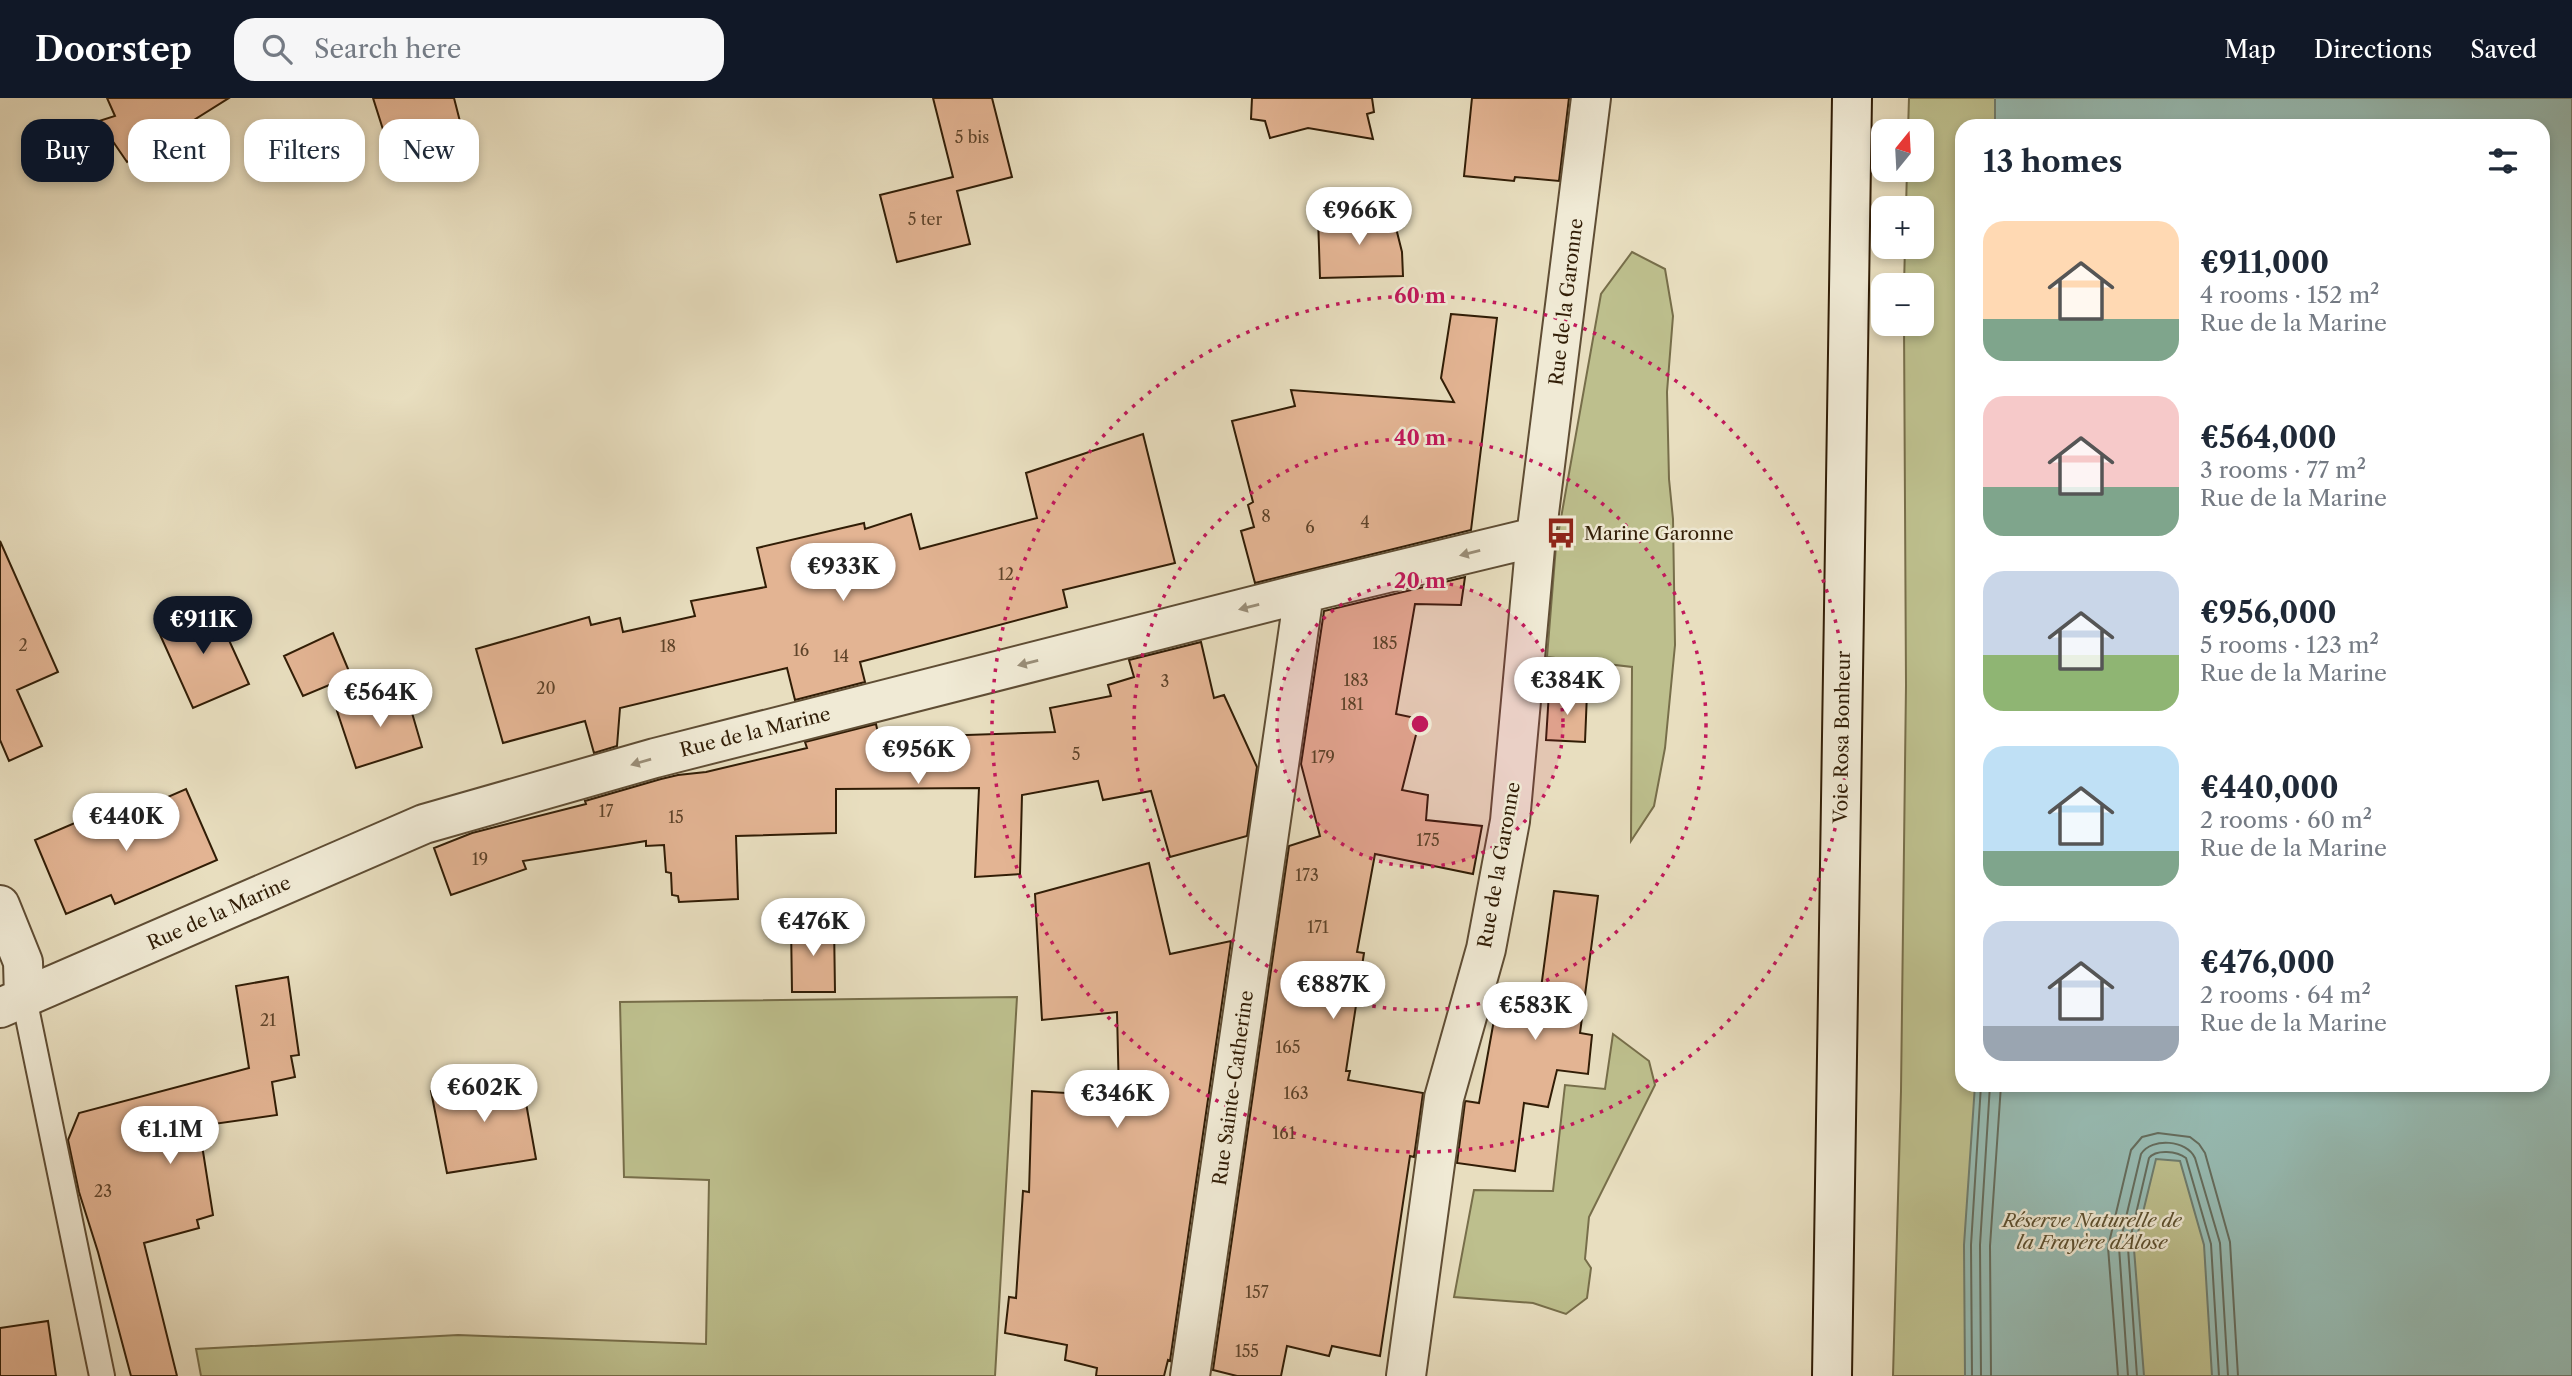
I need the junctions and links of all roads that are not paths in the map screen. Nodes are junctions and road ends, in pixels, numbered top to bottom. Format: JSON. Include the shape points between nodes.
{"nodes":[{"id":1,"x":1591,"y":98,"type":"edge"},
{"id":2,"x":1852,"y":98,"type":"edge"},
{"id":3,"x":1536,"y":537,"type":"junction"},
{"id":4,"x":1304,"y":593,"type":"junction"},
{"id":5,"x":0,"y":905,"type":"edge"},
{"id":6,"x":12,"y":1003,"type":"edge"},
{"id":7,"x":102,"y":1376,"type":"edge"},
{"id":8,"x":1190,"y":1376,"type":"edge"},
{"id":9,"x":1406,"y":1376,"type":"edge"},
{"id":10,"x":1832,"y":1376,"type":"edge"}],
"edges":[{"from":1,"to":3,"type":"street","name":"Rue de la Garonne"},
{"from":2,"to":10,"type":"street","name":"Voie Rosa Bonheur"},
{"from":3,"to":4,"type":"street","name":"Rue de la Marine","one_way":true},
{"from":3,"to":9,"type":"street","name":"Rue de la Garonne","via":[[1510,821],[1486,949],[1444,1098]]},
{"from":4,"to":6,"type":"street","name":"Rue de la Marine","one_way":true,"via":[[655,758],[424,824]]},
{"from":4,"to":8,"type":"street","name":"Rue Sainte-Catherine"},
{"from":5,"to":6,"type":"street","via":[[23,962]]},
{"from":6,"to":7,"type":"lane"}]}
